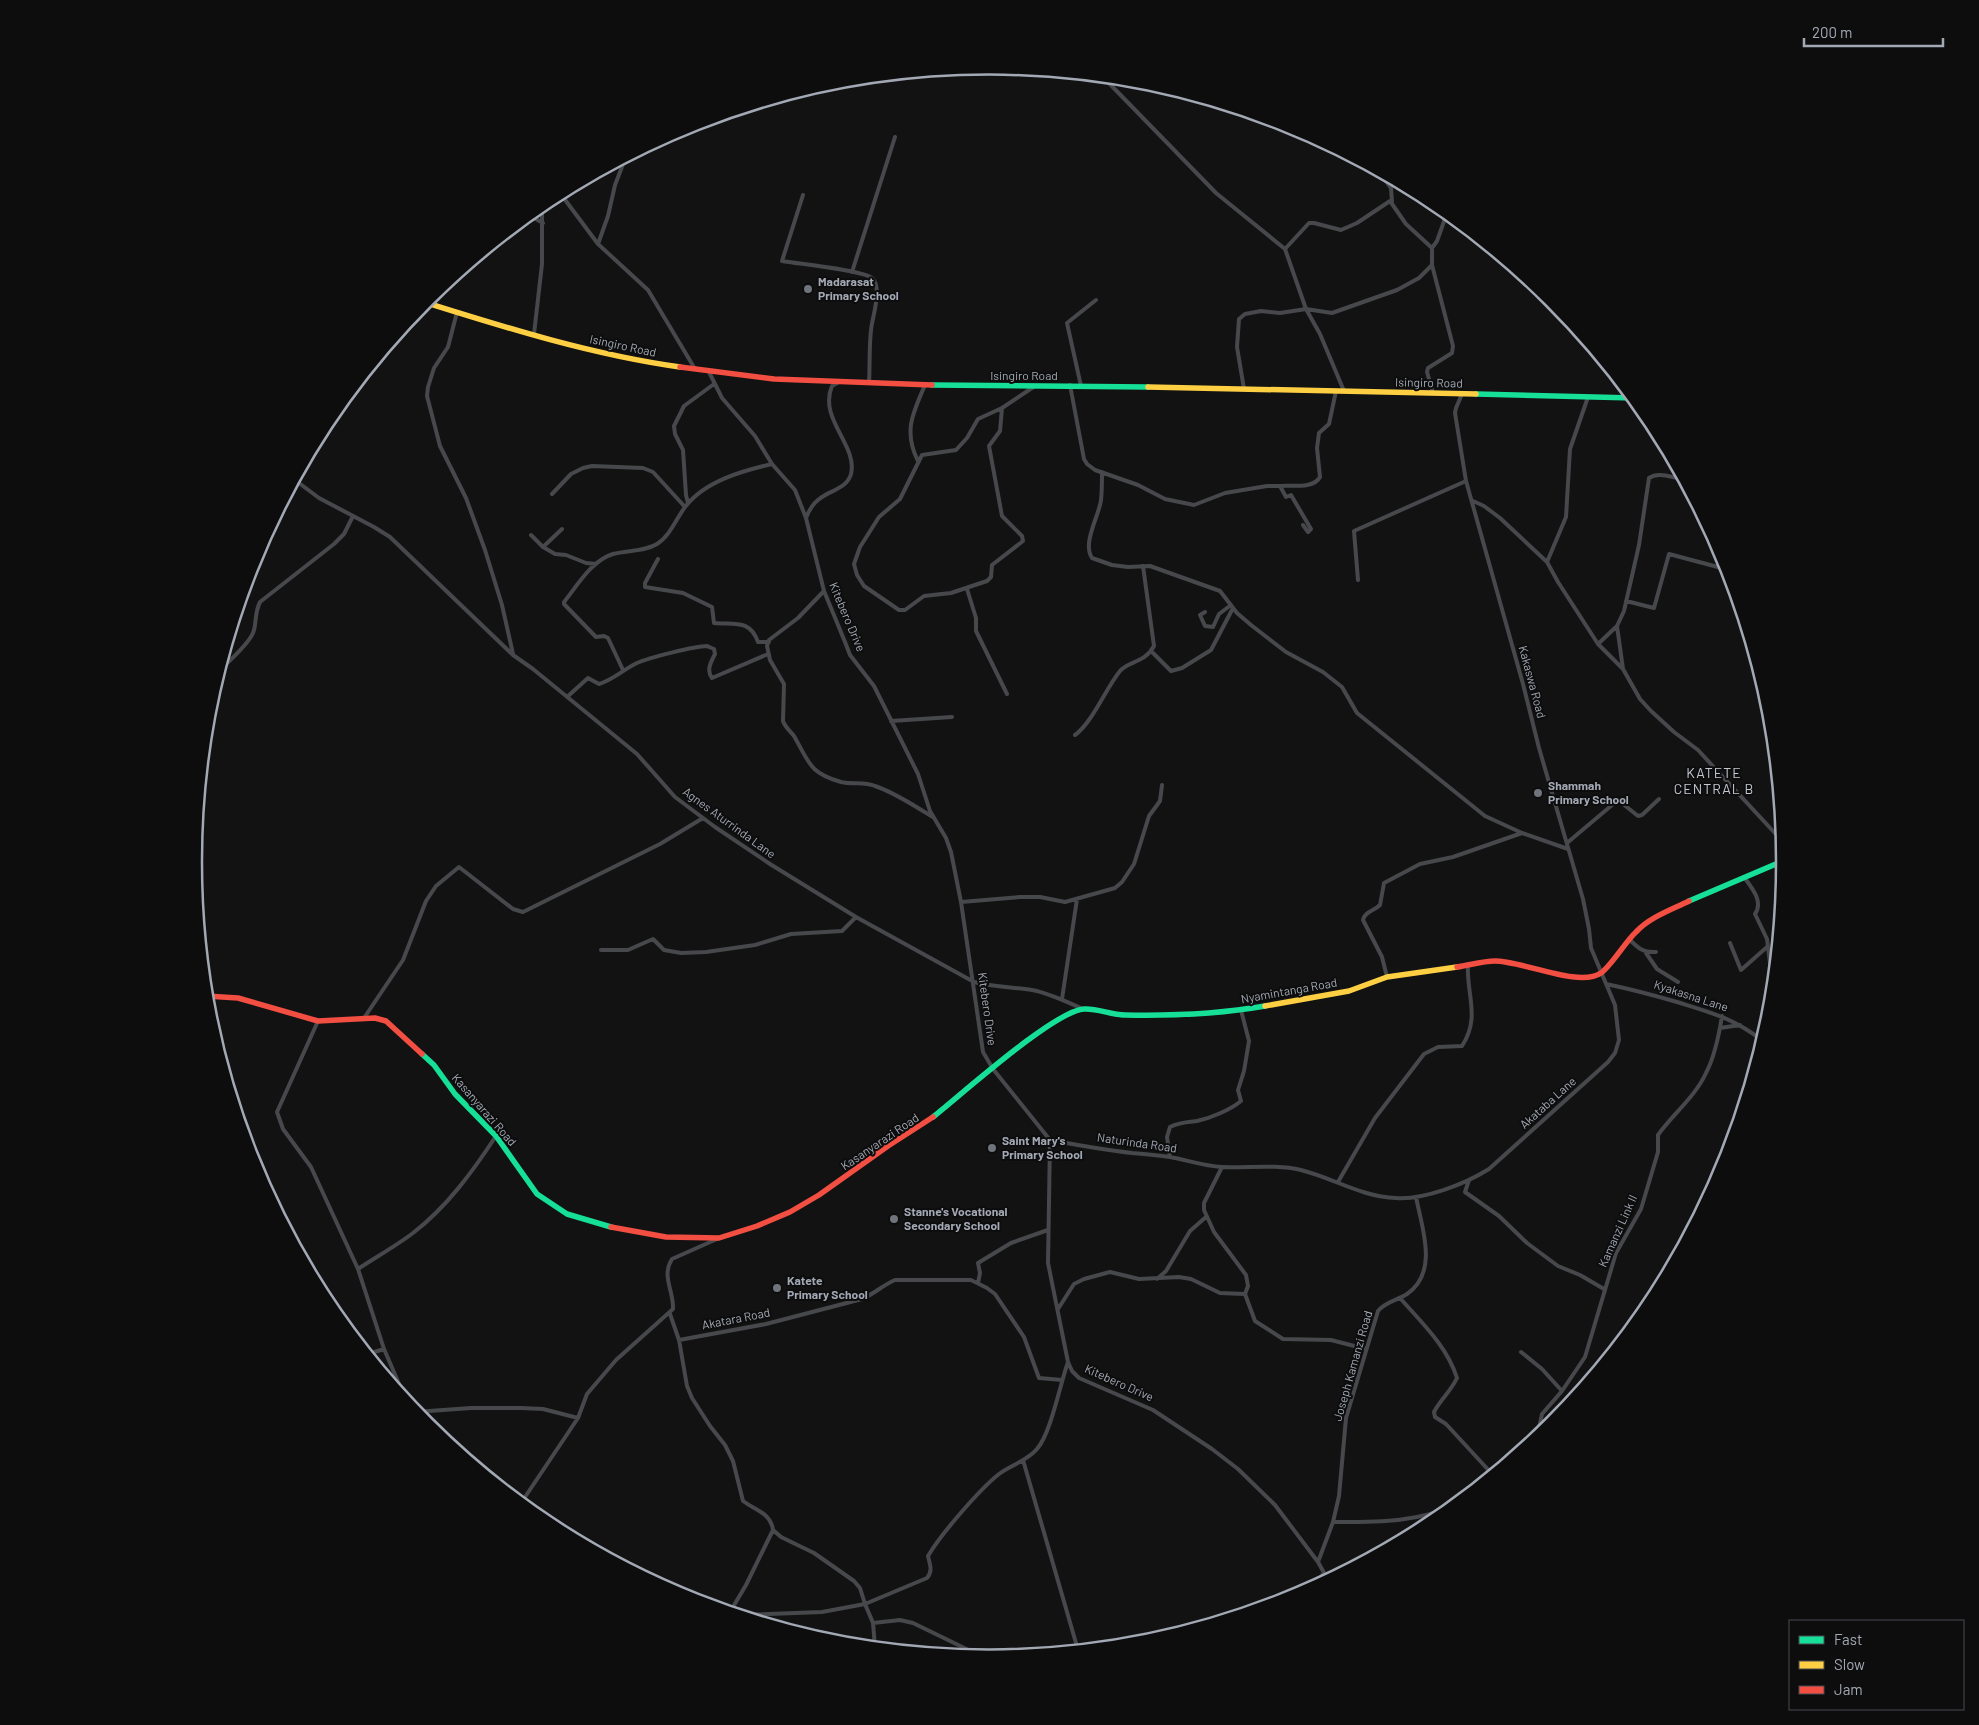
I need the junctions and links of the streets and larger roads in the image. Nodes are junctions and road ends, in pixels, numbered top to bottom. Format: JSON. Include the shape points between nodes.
{"nodes":[{"id":1,"x":1111,"y":85,"type":"edge"},
{"id":2,"x":895,"y":138,"type":"dead end"},
{"id":3,"x":622,"y":166,"type":"edge"},
{"id":4,"x":1388,"y":184,"type":"edge"},
{"id":5,"x":803,"y":195,"type":"dead end"},
{"id":6,"x":565,"y":200,"type":"edge"},
{"id":7,"x":1392,"y":202,"type":"junction"},
{"id":8,"x":543,"y":215,"type":"edge"},
{"id":9,"x":536,"y":219,"type":"edge"},
{"id":10,"x":1445,"y":221,"type":"edge"},
{"id":11,"x":543,"y":223,"type":"junction"},
{"id":12,"x":598,"y":244,"type":"junction"},
{"id":13,"x":1285,"y":248,"type":"junction"},
{"id":14,"x":1432,"y":248,"type":"junction"},
{"id":15,"x":1432,"y":265,"type":"junction"},
{"id":16,"x":852,"y":272,"type":"junction"},
{"id":17,"x":1096,"y":300,"type":"dead end"},
{"id":18,"x":434,"y":305,"type":"edge"},
{"id":19,"x":1306,"y":309,"type":"junction"},
{"id":20,"x":457,"y":312,"type":"junction"},
{"id":21,"x":534,"y":335,"type":"junction"},
{"id":22,"x":695,"y":369,"type":"junction"},
{"id":23,"x":709,"y":372,"type":"junction"},
{"id":24,"x":839,"y":382,"type":"junction"},
{"id":25,"x":714,"y":384,"type":"junction"},
{"id":26,"x":869,"y":384,"type":"junction"},
{"id":27,"x":925,"y":385,"type":"junction"},
{"id":28,"x":1035,"y":386,"type":"junction"},
{"id":29,"x":1070,"y":386,"type":"junction"},
{"id":30,"x":1080,"y":386,"type":"junction"},
{"id":31,"x":1244,"y":389,"type":"junction"},
{"id":32,"x":1336,"y":391,"type":"junction"},
{"id":33,"x":1344,"y":391,"type":"junction"},
{"id":34,"x":1433,"y":393,"type":"junction"},
{"id":35,"x":1462,"y":394,"type":"junction"},
{"id":36,"x":1588,"y":397,"type":"junction"},
{"id":37,"x":1625,"y":398,"type":"edge"},
{"id":38,"x":1002,"y":408,"type":"junction"},
{"id":39,"x":918,"y":460,"type":"junction"},
{"id":40,"x":772,"y":464,"type":"junction"},
{"id":41,"x":1102,"y":472,"type":"junction"},
{"id":42,"x":1676,"y":479,"type":"edge"},
{"id":43,"x":1466,"y":481,"type":"junction"},
{"id":44,"x":300,"y":484,"type":"edge"},
{"id":45,"x":1280,"y":486,"type":"junction"},
{"id":46,"x":552,"y":494,"type":"dead end"},
{"id":47,"x":1472,"y":501,"type":"junction"},
{"id":48,"x":686,"y":505,"type":"junction"},
{"id":49,"x":353,"y":516,"type":"junction"},
{"id":50,"x":806,"y":518,"type":"junction"},
{"id":51,"x":1303,"y":525,"type":"dead end"},
{"id":52,"x":562,"y":529,"type":"dead end"},
{"id":53,"x":531,"y":535,"type":"dead end"},
{"id":54,"x":544,"y":547,"type":"junction"},
{"id":55,"x":658,"y":559,"type":"dead end"},
{"id":56,"x":1547,"y":562,"type":"junction"},
{"id":57,"x":596,"y":564,"type":"junction"},
{"id":58,"x":1143,"y":566,"type":"junction"},
{"id":59,"x":1719,"y":567,"type":"edge"},
{"id":60,"x":1358,"y":580,"type":"dead end"},
{"id":61,"x":967,"y":589,"type":"junction"},
{"id":62,"x":824,"y":591,"type":"junction"},
{"id":63,"x":1626,"y":601,"type":"junction"},
{"id":64,"x":1232,"y":607,"type":"junction"},
{"id":65,"x":1205,"y":612,"type":"dead end"},
{"id":66,"x":1617,"y":626,"type":"junction"},
{"id":67,"x":769,"y":642,"type":"junction"},
{"id":68,"x":1598,"y":644,"type":"junction"},
{"id":69,"x":1151,"y":651,"type":"junction"},
{"id":70,"x":768,"y":654,"type":"junction"},
{"id":71,"x":513,"y":655,"type":"junction"},
{"id":72,"x":229,"y":661,"type":"edge"},
{"id":73,"x":624,"y":670,"type":"junction"},
{"id":74,"x":1623,"y":670,"type":"junction"},
{"id":75,"x":1007,"y":694,"type":"dead end"},
{"id":76,"x":567,"y":697,"type":"junction"},
{"id":77,"x":952,"y":717,"type":"dead end"},
{"id":78,"x":891,"y":721,"type":"junction"},
{"id":79,"x":1075,"y":735,"type":"dead end"},
{"id":80,"x":1162,"y":784,"type":"dead end"},
{"id":81,"x":1659,"y":799,"type":"dead end"},
{"id":82,"x":933,"y":817,"type":"junction"},
{"id":83,"x":703,"y":818,"type":"junction"},
{"id":84,"x":1522,"y":833,"type":"junction"},
{"id":85,"x":1776,"y":835,"type":"edge"},
{"id":86,"x":1567,"y":843,"type":"junction"},
{"id":87,"x":1568,"y":849,"type":"junction"},
{"id":88,"x":1777,"y":864,"type":"edge"},
{"id":89,"x":1744,"y":877,"type":"junction"},
{"id":90,"x":1077,"y":899,"type":"junction"},
{"id":91,"x":961,"y":902,"type":"junction"},
{"id":92,"x":856,"y":917,"type":"junction"},
{"id":93,"x":1629,"y":939,"type":"junction"},
{"id":94,"x":1730,"y":943,"type":"dead end"},
{"id":95,"x":1767,"y":947,"type":"junction"},
{"id":96,"x":601,"y":950,"type":"dead end"},
{"id":97,"x":1656,"y":952,"type":"dead end"},
{"id":98,"x":1646,"y":953,"type":"junction"},
{"id":99,"x":1468,"y":964,"type":"junction"},
{"id":100,"x":1770,"y":964,"type":"edge"},
{"id":101,"x":1601,"y":973,"type":"junction"},
{"id":102,"x":1387,"y":977,"type":"junction"},
{"id":103,"x":974,"y":982,"type":"junction"},
{"id":104,"x":1678,"y":982,"type":"dead end"},
{"id":105,"x":1606,"y":984,"type":"junction"},
{"id":106,"x":214,"y":996,"type":"edge"},
{"id":107,"x":1062,"y":999,"type":"junction"},
{"id":108,"x":1083,"y":1009,"type":"junction"},
{"id":109,"x":1241,"y":1010,"type":"junction"},
{"id":110,"x":1722,"y":1016,"type":"junction"},
{"id":111,"x":364,"y":1018,"type":"junction"},
{"id":112,"x":318,"y":1021,"type":"junction"},
{"id":113,"x":1740,"y":1025,"type":"junction"},
{"id":114,"x":1720,"y":1028,"type":"junction"},
{"id":115,"x":1757,"y":1037,"type":"edge"},
{"id":116,"x":993,"y":1069,"type":"junction"},
{"id":117,"x":496,"y":1136,"type":"junction"},
{"id":118,"x":1050,"y":1140,"type":"junction"},
{"id":119,"x":1170,"y":1157,"type":"junction"},
{"id":120,"x":1222,"y":1167,"type":"junction"},
{"id":121,"x":1470,"y":1180,"type":"junction"},
{"id":122,"x":1338,"y":1182,"type":"junction"},
{"id":123,"x":1416,"y":1197,"type":"junction"},
{"id":124,"x":1206,"y":1217,"type":"junction"},
{"id":125,"x":1048,"y":1230,"type":"junction"},
{"id":126,"x":719,"y":1238,"type":"junction"},
{"id":127,"x":358,"y":1269,"type":"junction"},
{"id":128,"x":1156,"y":1280,"type":"junction"},
{"id":129,"x":978,"y":1283,"type":"junction"},
{"id":130,"x":1604,"y":1290,"type":"junction"},
{"id":131,"x":1245,"y":1294,"type":"junction"},
{"id":132,"x":1400,"y":1298,"type":"junction"},
{"id":133,"x":1058,"y":1310,"type":"junction"},
{"id":134,"x":670,"y":1314,"type":"junction"},
{"id":135,"x":679,"y":1340,"type":"junction"},
{"id":136,"x":384,"y":1349,"type":"junction"},
{"id":137,"x":1366,"y":1349,"type":"junction"},
{"id":138,"x":373,"y":1352,"type":"edge"},
{"id":139,"x":1521,"y":1352,"type":"dead end"},
{"id":140,"x":1068,"y":1362,"type":"junction"},
{"id":141,"x":1062,"y":1380,"type":"junction"},
{"id":142,"x":399,"y":1384,"type":"edge"},
{"id":143,"x":1562,"y":1391,"type":"junction"},
{"id":144,"x":426,"y":1411,"type":"edge"},
{"id":145,"x":578,"y":1418,"type":"junction"},
{"id":146,"x":1540,"y":1425,"type":"edge"},
{"id":147,"x":1023,"y":1460,"type":"junction"},
{"id":148,"x":1489,"y":1471,"type":"edge"},
{"id":149,"x":525,"y":1497,"type":"edge"},
{"id":150,"x":1431,"y":1514,"type":"edge"},
{"id":151,"x":1333,"y":1522,"type":"junction"},
{"id":152,"x":773,"y":1530,"type":"junction"},
{"id":153,"x":1318,"y":1562,"type":"junction"},
{"id":154,"x":1324,"y":1573,"type":"joint"},
{"id":155,"x":1322,"y":1576,"type":"edge"},
{"id":156,"x":865,"y":1604,"type":"junction"},
{"id":157,"x":733,"y":1607,"type":"edge"},
{"id":158,"x":760,"y":1615,"type":"edge"},
{"id":159,"x":873,"y":1623,"type":"junction"},
{"id":160,"x":874,"y":1641,"type":"edge"},
{"id":161,"x":1076,"y":1645,"type":"edge"},
{"id":162,"x":967,"y":1649,"type":"edge"}],
"edges":[{"from":1,"to":13,"type":"street","via":[[1216,194]]},
{"from":2,"to":16,"type":"street"},
{"from":3,"to":12,"type":"street"},
{"from":4,"to":7,"type":"street"},
{"from":5,"to":16,"type":"street","via":[[782,261]]},
{"from":6,"to":12,"type":"street"},
{"from":7,"to":13,"type":"street","via":[[1341,230],[1309,223]]},
{"from":7,"to":14,"type":"street","via":[[1406,224]]},
{"from":8,"to":11,"type":"street"},
{"from":9,"to":11,"type":"street"},
{"from":10,"to":14,"type":"street","via":[[1438,241]]},
{"from":11,"to":21,"type":"street"},
{"from":12,"to":22,"type":"street","via":[[648,290]]},
{"from":13,"to":19,"type":"street"},
{"from":14,"to":15,"type":"street"},
{"from":15,"to":19,"type":"street","via":[[1419,278],[1374,299],[1332,313]]},
{"from":15,"to":34,"type":"street","via":[[1453,346],[1452,353],[1428,368]]},
{"from":16,"to":26,"type":"street","via":[[872,278],[876,283]]},
{"from":17,"to":30,"type":"street","via":[[1066,323]]},
{"from":18,"to":20,"type":"street","name":"Isingiro Road"},
{"from":19,"to":31,"type":"street","via":[[1280,313],[1252,312],[1241,316],[1237,347]]},
{"from":19,"to":33,"type":"street"},
{"from":20,"to":21,"type":"street","name":"Isingiro Road"},
{"from":20,"to":71,"type":"street","via":[[448,347],[434,368],[427,396],[440,446],[466,498],[485,550]]},
{"from":21,"to":22,"type":"street","name":"Isingiro Road","via":[[602,352]]},
{"from":22,"to":23,"type":"street","name":"Isingiro Road"},
{"from":23,"to":24,"type":"street","name":"Isingiro Road"},
{"from":23,"to":25,"type":"street","name":"Kitebero Drive"},
{"from":24,"to":26,"type":"street","name":"Isingiro Road"},
{"from":24,"to":50,"type":"street","via":[[832,386],[828,403],[850,459],[850,476],[845,484],[817,500]]},
{"from":25,"to":40,"type":"street","name":"Kitebero Drive","via":[[728,406],[762,445]]},
{"from":25,"to":48,"type":"street","via":[[684,406],[674,426],[683,450]]},
{"from":26,"to":27,"type":"street","name":"Isingiro Road"},
{"from":27,"to":28,"type":"street","name":"Isingiro Road"},
{"from":27,"to":39,"type":"street","via":[[912,414],[910,433]]},
{"from":28,"to":29,"type":"street","name":"Isingiro Road"},
{"from":28,"to":38,"type":"street"},
{"from":29,"to":30,"type":"street","name":"Isingiro Road"},
{"from":29,"to":41,"type":"street","via":[[1084,459],[1090,467]]},
{"from":30,"to":31,"type":"street","name":"Isingiro Road"},
{"from":31,"to":32,"type":"street","name":"Isingiro Road"},
{"from":32,"to":33,"type":"street","name":"Isingiro Road"},
{"from":32,"to":45,"type":"street","via":[[1329,424],[1319,432],[1318,481]]},
{"from":33,"to":34,"type":"street","name":"Isingiro Road"},
{"from":34,"to":35,"type":"street","name":"Isingiro Road"},
{"from":35,"to":36,"type":"street","name":"Isingiro Road"},
{"from":35,"to":43,"type":"street","name":"Kakaswa Road","via":[[1455,414]]},
{"from":36,"to":37,"type":"street","name":"Isingiro Road"},
{"from":36,"to":56,"type":"street","via":[[1570,449],[1566,516]]},
{"from":38,"to":39,"type":"street","via":[[978,419],[956,450],[925,454]]},
{"from":38,"to":61,"type":"street","via":[[1000,431],[988,451],[1002,516],[1022,536],[1023,542],[992,565],[991,577],[987,581]]},
{"from":39,"to":61,"type":"street","via":[[900,499],[879,517],[860,547],[855,570],[864,586],[899,610],[905,610],[924,596]]},
{"from":40,"to":48,"type":"street","via":[[724,479],[703,490]]},
{"from":40,"to":50,"type":"street","name":"Kitebero Drive","via":[[795,490]]},
{"from":41,"to":45,"type":"street","via":[[1165,499],[1194,505],[1225,493]]},
{"from":41,"to":58,"type":"street","via":[[1102,498],[1092,532],[1090,554],[1096,560],[1112,565]]},
{"from":42,"to":63,"type":"street","via":[[1655,475],[1649,478]]},
{"from":43,"to":47,"type":"street","name":"Kakaswa Road"},
{"from":43,"to":60,"type":"street","via":[[1354,531]]},
{"from":44,"to":49,"type":"street","name":"Agnes Aturrinda Lane"},
{"from":45,"to":51,"type":"street","via":[[1286,497],[1291,495],[1311,530],[1308,532]]},
{"from":46,"to":48,"type":"street","via":[[571,474],[583,468],[643,468],[653,472]]},
{"from":47,"to":56,"type":"street","via":[[1496,514]]},
{"from":47,"to":86,"type":"street","name":"Kakaswa Road"},
{"from":48,"to":57,"type":"street","via":[[658,544],[612,554]]},
{"from":49,"to":71,"type":"street","name":"Agnes Aturrinda Lane","via":[[390,537]]},
{"from":49,"to":72,"type":"street","via":[[344,534],[334,544],[260,602],[252,634]]},
{"from":50,"to":62,"type":"street","name":"Kitebero Drive"},
{"from":52,"to":54,"type":"street"},
{"from":53,"to":54,"type":"street"},
{"from":54,"to":57,"type":"street","via":[[555,554]]},
{"from":55,"to":67,"type":"street","via":[[645,587],[694,598],[712,607],[714,623],[745,625],[753,629],[758,642]]},
{"from":56,"to":68,"type":"street"},
{"from":57,"to":73,"type":"street","via":[[564,604],[596,638],[608,638]]},
{"from":58,"to":64,"type":"street","via":[[1220,591]]},
{"from":58,"to":69,"type":"street","via":[[1154,643]]},
{"from":59,"to":63,"type":"street","via":[[1669,554],[1654,608]]},
{"from":61,"to":75,"type":"street","via":[[977,634]]},
{"from":62,"to":67,"type":"street"},
{"from":62,"to":78,"type":"street","name":"Kitebero Drive","via":[[850,655],[869,678]]},
{"from":63,"to":66,"type":"street"},
{"from":64,"to":65,"type":"street","via":[[1219,614],[1213,626],[1205,626],[1200,615]]},
{"from":64,"to":69,"type":"street","via":[[1211,650],[1182,668],[1172,671]]},
{"from":64,"to":84,"type":"street","via":[[1280,648],[1327,675],[1345,692],[1357,713],[1467,802],[1485,816]]},
{"from":66,"to":68,"type":"street"},
{"from":66,"to":74,"type":"street"},
{"from":67,"to":70,"type":"street"},
{"from":68,"to":74,"type":"street"},
{"from":69,"to":79,"type":"street","via":[[1120,670]]},
{"from":70,"to":73,"type":"street","via":[[712,678],[709,668],[716,654],[708,646],[646,660]]},
{"from":70,"to":82,"type":"street","via":[[784,684],[783,721],[812,769],[841,782],[874,785]]},
{"from":71,"to":76,"type":"street","name":"Agnes Aturrinda Lane"},
{"from":73,"to":76,"type":"street","via":[[599,684],[588,678]]},
{"from":74,"to":85,"type":"street","via":[[1651,711],[1698,750]]},
{"from":76,"to":83,"type":"street","name":"Agnes Aturrinda Lane","via":[[637,754],[675,797]]},
{"from":77,"to":78,"type":"street"},
{"from":78,"to":82,"type":"street","name":"Kitebero Drive","via":[[918,774]]},
{"from":80,"to":90,"type":"street","via":[[1160,801],[1149,816],[1134,864],[1122,882],[1115,888]]},
{"from":81,"to":86,"type":"street","via":[[1638,816],[1618,800]]},
{"from":82,"to":91,"type":"street","name":"Kitebero Drive","via":[[951,852]]},
{"from":83,"to":92,"type":"street","name":"Agnes Aturrinda Lane"},
{"from":83,"to":111,"type":"street","via":[[660,844],[523,912],[512,909],[459,867],[436,886],[426,902],[403,960]]},
{"from":84,"to":87,"type":"street"},
{"from":84,"to":102,"type":"street","via":[[1453,857],[1420,864],[1384,883],[1380,905],[1367,913],[1363,920],[1382,956]]},
{"from":86,"to":87,"type":"street","name":"Kakaswa Road"},
{"from":87,"to":101,"type":"street","name":"Kakaswa Road","via":[[1583,899],[1591,948]]},
{"from":88,"to":89,"type":"street"},
{"from":89,"to":93,"type":"street","via":[[1646,922]]},
{"from":89,"to":95,"type":"street","via":[[1758,897],[1755,914],[1767,939]]},
{"from":90,"to":91,"type":"street","via":[[1065,902],[1020,896]]},
{"from":90,"to":107,"type":"street"},
{"from":91,"to":103,"type":"street","name":"Kitebero Drive"},
{"from":92,"to":96,"type":"street","via":[[842,931],[791,934],[755,945],[706,952],[664,950],[653,938],[628,950]]},
{"from":92,"to":103,"type":"street","name":"Agnes Aturrinda Lane"},
{"from":93,"to":98,"type":"street"},
{"from":93,"to":101,"type":"street"},
{"from":94,"to":95,"type":"street","via":[[1742,970]]},
{"from":95,"to":100,"type":"street"},
{"from":97,"to":98,"type":"street"},
{"from":98,"to":104,"type":"street","via":[[1657,969]]},
{"from":99,"to":101,"type":"street","name":"Nyamintanga Road","via":[[1504,962],[1571,977]]},
{"from":99,"to":102,"type":"street","name":"Nyamintanga Road"},
{"from":99,"to":122,"type":"street","via":[[1472,1015],[1465,1042],[1462,1046],[1438,1047],[1424,1054],[1375,1118]]},
{"from":101,"to":105,"type":"street","name":"Akataba Lane"},
{"from":102,"to":109,"type":"street","name":"Nyamintanga Road","via":[[1350,990]]},
{"from":103,"to":107,"type":"street","name":"Agnes Aturrinda Lane","via":[[1033,990]]},
{"from":103,"to":116,"type":"street","name":"Kitebero Drive","via":[[983,1052]]},
{"from":105,"to":110,"type":"street","name":"Kyakasna Lane"},
{"from":105,"to":121,"type":"street","name":"Akataba Lane","via":[[1615,1005],[1618,1026],[1619,1040],[1615,1053],[1489,1169]]},
{"from":106,"to":112,"type":"street","name":"Kasanyarazi Road","via":[[238,998]]},
{"from":107,"to":108,"type":"street","name":"Agnes Aturrinda Lane"},
{"from":108,"to":109,"type":"street","name":"Nyamintanga Road","via":[[1138,1016]]},
{"from":108,"to":116,"type":"street","via":[[1047,1025]]},
{"from":109,"to":119,"type":"street","via":[[1249,1041],[1238,1090],[1241,1101],[1213,1116],[1170,1127],[1167,1137]]},
{"from":110,"to":113,"type":"street","name":"Kyakasna Lane"},
{"from":110,"to":114,"type":"street","name":"Kamanzi Link II"},
{"from":111,"to":112,"type":"street","name":"Kasanyarazi Road"},
{"from":111,"to":117,"type":"street","name":"Kasanyarazi Road","via":[[386,1021],[410,1042]]},
{"from":112,"to":127,"type":"street","via":[[277,1112],[283,1129],[311,1167]]},
{"from":113,"to":114,"type":"street"},
{"from":113,"to":115,"type":"street","name":"Kyakasna Lane"},
{"from":114,"to":130,"type":"street","name":"Kamanzi Link II","via":[[1706,1074],[1658,1135],[1658,1152],[1640,1210],[1616,1253]]},
{"from":116,"to":118,"type":"street","name":"Kitebero Drive"},
{"from":116,"to":126,"type":"street","name":"Kasanyarazi Road","via":[[926,1124],[888,1146],[820,1195],[790,1212]]},
{"from":117,"to":126,"type":"street","name":"Kasanyarazi Road","via":[[537,1194],[567,1214],[666,1237]]},
{"from":117,"to":127,"type":"street","via":[[478,1164],[436,1213]]},
{"from":118,"to":119,"type":"street","name":"Naturinda Road"},
{"from":118,"to":125,"type":"street","name":"Kitebero Drive"},
{"from":119,"to":120,"type":"street","name":"Naturinda Road"},
{"from":120,"to":122,"type":"street","name":"Naturinda Road","via":[[1264,1166],[1300,1170]]},
{"from":120,"to":124,"type":"street","via":[[1204,1203]]},
{"from":121,"to":123,"type":"street","name":"Akataba Lane"},
{"from":121,"to":130,"type":"street","via":[[1465,1192],[1499,1216],[1532,1247],[1558,1266]]},
{"from":122,"to":123,"type":"street","name":"Akataba Lane","via":[[1380,1196]]},
{"from":123,"to":132,"type":"street","name":"Joseph Kamanzi Road","via":[[1426,1267],[1422,1279]]},
{"from":124,"to":128,"type":"street","via":[[1190,1231],[1166,1271]]},
{"from":124,"to":131,"type":"street","via":[[1246,1275],[1248,1286]]},
{"from":125,"to":129,"type":"street","via":[[1012,1243],[978,1263]]},
{"from":125,"to":133,"type":"street","name":"Kitebero Drive","via":[[1048,1262]]},
{"from":126,"to":134,"type":"street","via":[[680,1254],[668,1266],[673,1305]]},
{"from":127,"to":136,"type":"street"},
{"from":128,"to":131,"type":"street","via":[[1191,1279],[1220,1293]]},
{"from":128,"to":133,"type":"street","via":[[1110,1272],[1099,1274],[1074,1284]]},
{"from":129,"to":135,"type":"street","name":"Akatara Road","via":[[952,1279],[895,1280],[862,1299],[766,1324]]},
{"from":129,"to":141,"type":"street","name":"Akatara Road","via":[[995,1294],[1024,1337],[1039,1378]]},
{"from":130,"to":143,"type":"street","name":"Kamanzi Link II","via":[[1585,1357]]},
{"from":131,"to":137,"type":"street","via":[[1255,1321],[1283,1339],[1331,1340]]},
{"from":132,"to":137,"type":"street","name":"Joseph Kamanzi Road","via":[[1378,1311]]},
{"from":132,"to":148,"type":"street","via":[[1446,1352],[1455,1371],[1457,1378],[1434,1412],[1435,1417],[1446,1424]]},
{"from":133,"to":140,"type":"street","name":"Kitebero Drive"},
{"from":134,"to":135,"type":"street"},
{"from":134,"to":145,"type":"street","via":[[616,1360],[587,1394]]},
{"from":135,"to":152,"type":"street","via":[[687,1386],[733,1461],[743,1502],[768,1516]]},
{"from":136,"to":138,"type":"street"},
{"from":136,"to":142,"type":"street"},
{"from":137,"to":151,"type":"street","name":"Joseph Kamanzi Road","via":[[1346,1418],[1341,1481]]},
{"from":139,"to":143,"type":"street"},
{"from":140,"to":141,"type":"street"},
{"from":140,"to":153,"type":"street","name":"Kitebero Drive","via":[[1079,1378],[1153,1410],[1232,1464],[1275,1505]]},
{"from":141,"to":147,"type":"street","via":[[1043,1440],[1037,1450]]},
{"from":143,"to":146,"type":"street","name":"Kamanzi Link II","via":[[1542,1414]]},
{"from":144,"to":145,"type":"street","via":[[521,1408],[543,1409]]},
{"from":145,"to":149,"type":"street"},
{"from":147,"to":156,"type":"street","via":[[1000,1473],[961,1514],[928,1556],[931,1569],[927,1578]]},
{"from":147,"to":161,"type":"street"},
{"from":150,"to":151,"type":"street","via":[[1379,1522]]},
{"from":151,"to":153,"type":"street","name":"Joseph Kamanzi Road"},
{"from":152,"to":156,"type":"street","via":[[854,1581]]},
{"from":152,"to":157,"type":"street"},
{"from":153,"to":154,"type":"street","name":"Kitebero Drive"},
{"from":154,"to":155,"type":"street"},
{"from":156,"to":158,"type":"street","via":[[822,1612]]},
{"from":156,"to":159,"type":"street"},
{"from":159,"to":160,"type":"street"},
{"from":159,"to":162,"type":"street","via":[[900,1620],[913,1623]]}]}
